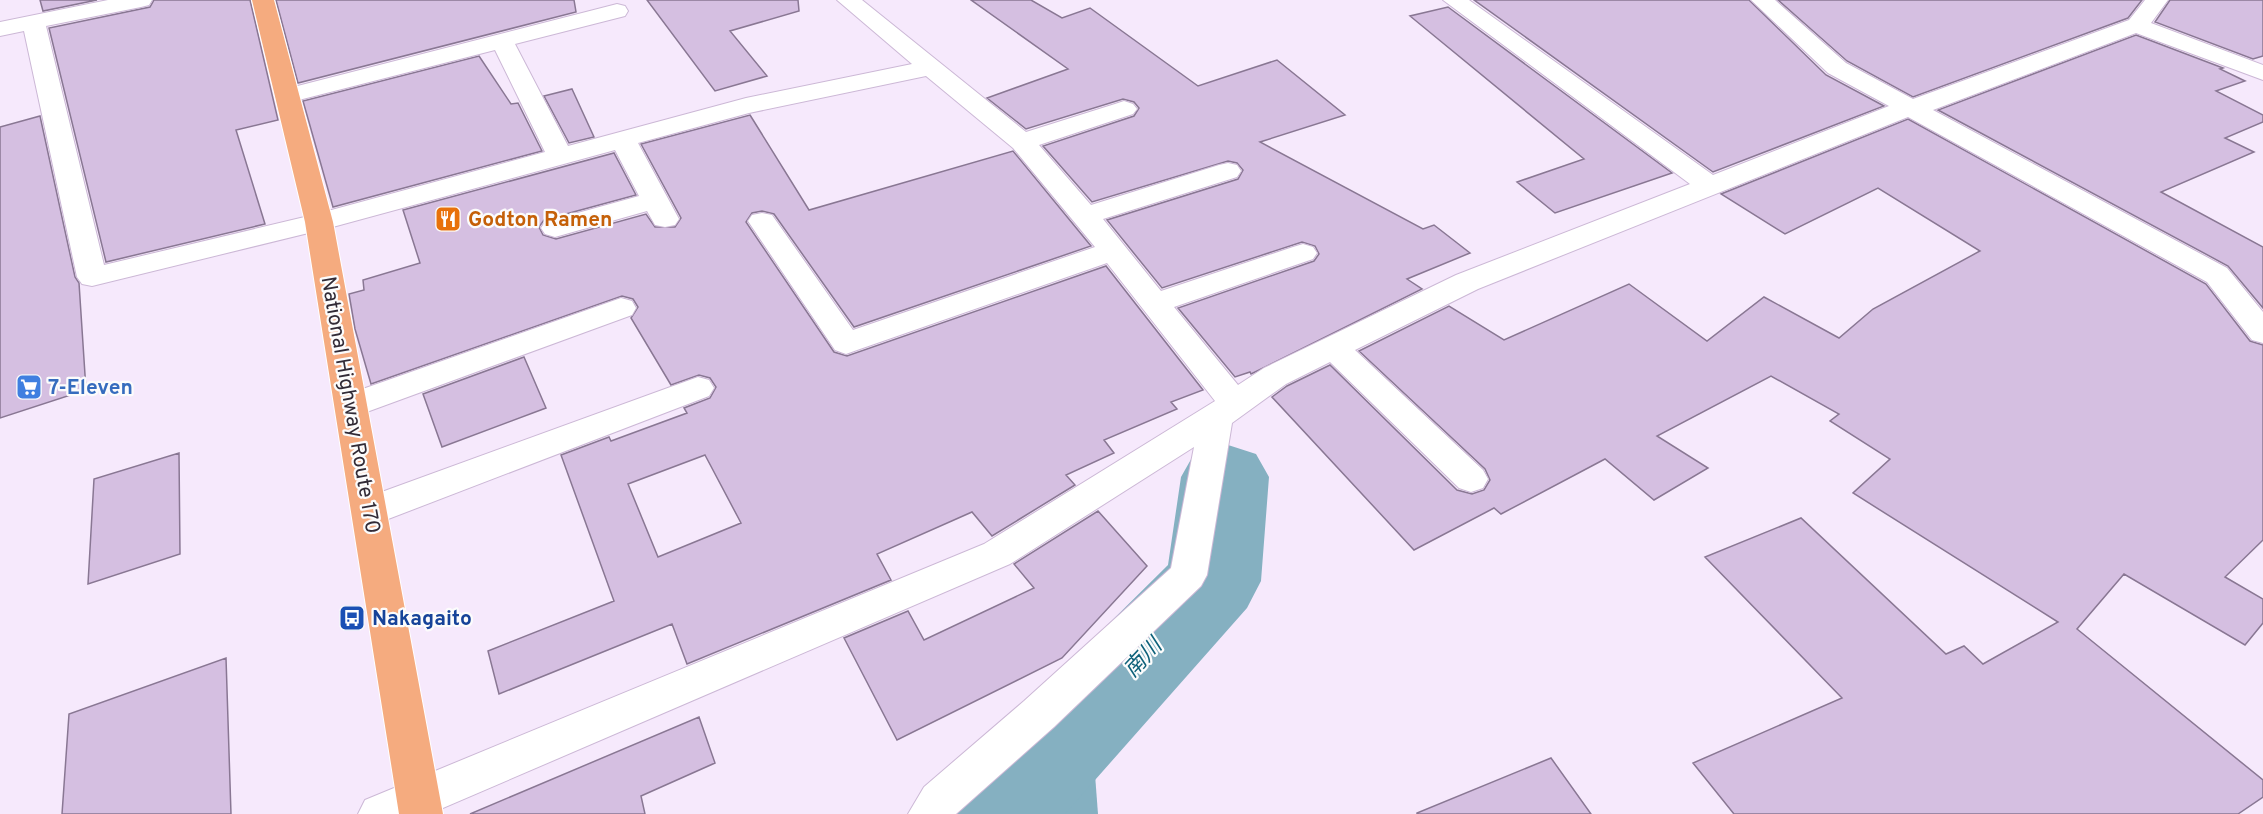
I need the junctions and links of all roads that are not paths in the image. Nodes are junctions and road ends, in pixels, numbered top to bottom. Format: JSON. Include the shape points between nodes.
{"nodes":[{"id":1,"x":141,"y":0,"type":"edge"},
{"id":2,"x":263,"y":0,"type":"edge"},
{"id":3,"x":848,"y":0,"type":"edge"},
{"id":4,"x":1454,"y":0,"type":"edge"},
{"id":5,"x":1762,"y":0,"type":"edge"},
{"id":6,"x":2157,"y":0,"type":"edge"},
{"id":7,"x":617,"y":11,"type":"dead end"},
{"id":8,"x":33,"y":22,"type":"junction"},
{"id":9,"x":2137,"y":25,"type":"junction"},
{"id":10,"x":0,"y":29,"type":"edge"},
{"id":11,"x":502,"y":40,"type":"junction"},
{"id":12,"x":930,"y":68,"type":"junction"},
{"id":13,"x":2263,"y":73,"type":"edge"},
{"id":14,"x":287,"y":96,"type":"junction"},
{"id":15,"x":1907,"y":108,"type":"junction"},
{"id":16,"x":1124,"y":109,"type":"dead end"},
{"id":17,"x":623,"y":139,"type":"junction"},
{"id":18,"x":1022,"y":142,"type":"junction"},
{"id":19,"x":560,"y":156,"type":"junction"},
{"id":20,"x":1228,"y":171,"type":"dead end"},
{"id":21,"x":1709,"y":185,"type":"junction"},
{"id":22,"x":1085,"y":216,"type":"junction"},
{"id":23,"x":762,"y":221,"type":"dead end"},
{"id":24,"x":319,"y":222,"type":"junction"},
{"id":25,"x":555,"y":228,"type":"dead end"},
{"id":26,"x":1113,"y":251,"type":"junction"},
{"id":27,"x":1303,"y":253,"type":"dead end"},
{"id":28,"x":1155,"y":303,"type":"junction"},
{"id":29,"x":621,"y":308,"type":"dead end"},
{"id":30,"x":2263,"y":333,"type":"edge"},
{"id":31,"x":1333,"y":347,"type":"junction"},
{"id":32,"x":698,"y":388,"type":"dead end"},
{"id":33,"x":352,"y":405,"type":"junction"},
{"id":34,"x":1226,"y":411,"type":"junction"},
{"id":35,"x":1471,"y":479,"type":"dead end"},
{"id":36,"x":370,"y":511,"type":"junction"},
{"id":37,"x":420,"y":806,"type":"edge"},
{"id":38,"x":380,"y":814,"type":"edge"},
{"id":39,"x":930,"y":814,"type":"edge"}],
"edges":[{"from":1,"to":8,"type":"street"},
{"from":2,"to":14,"type":"highway","name":"National Highway Route 170"},
{"from":3,"to":12,"type":"street"},
{"from":4,"to":21,"type":"street"},
{"from":5,"to":15,"type":"street","via":[[1837,69]]},
{"from":6,"to":9,"type":"street"},
{"from":7,"to":11,"type":"street"},
{"from":8,"to":10,"type":"street"},
{"from":8,"to":24,"type":"street","via":[[92,277]]},
{"from":9,"to":13,"type":"street"},
{"from":9,"to":15,"type":"street","via":[[1930,103]]},
{"from":11,"to":14,"type":"street"},
{"from":11,"to":19,"type":"street"},
{"from":12,"to":17,"type":"street","via":[[746,106]]},
{"from":12,"to":18,"type":"street"},
{"from":14,"to":24,"type":"highway","name":"National Highway Route 170"},
{"from":15,"to":21,"type":"street"},
{"from":15,"to":30,"type":"street","via":[[2217,275]]},
{"from":16,"to":18,"type":"street"},
{"from":17,"to":19,"type":"street"},
{"from":17,"to":25,"type":"street","via":[[660,210]]},
{"from":18,"to":22,"type":"street"},
{"from":19,"to":24,"type":"street"},
{"from":20,"to":22,"type":"street"},
{"from":21,"to":31,"type":"street","via":[[1467,282]]},
{"from":22,"to":26,"type":"street"},
{"from":23,"to":26,"type":"street","via":[[846,343]]},
{"from":24,"to":33,"type":"highway","name":"National Highway Route 170"},
{"from":26,"to":28,"type":"street"},
{"from":27,"to":28,"type":"street"},
{"from":28,"to":34,"type":"street"},
{"from":29,"to":33,"type":"street"},
{"from":31,"to":34,"type":"street","via":[[1275,376]]},
{"from":31,"to":35,"type":"street"},
{"from":32,"to":36,"type":"street"},
{"from":33,"to":36,"type":"highway","name":"National Highway Route 170"},
{"from":34,"to":37,"type":"street","via":[[997,554]]},
{"from":34,"to":39,"type":"street","via":[[1188,575],[939,801]]},
{"from":36,"to":37,"type":"highway","name":"National Highway Route 170"},
{"from":37,"to":38,"type":"street"}]}
